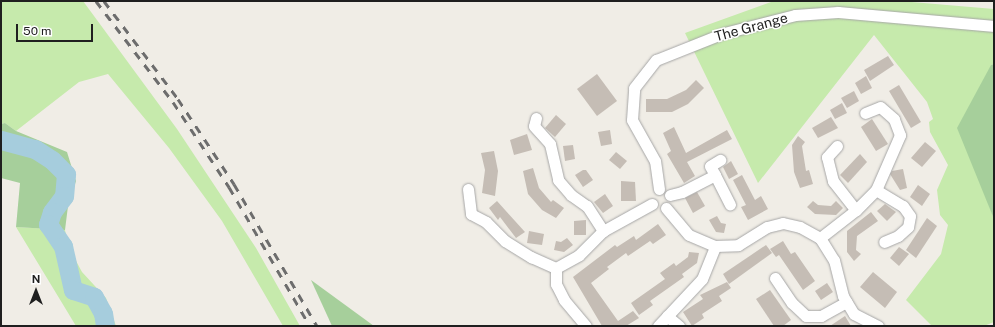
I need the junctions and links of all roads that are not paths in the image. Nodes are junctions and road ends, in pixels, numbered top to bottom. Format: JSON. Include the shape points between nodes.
{"nodes":[{"id":1,"x":994,"y":26,"type":"edge"},
{"id":2,"x":865,"y":113,"type":"dead end"},
{"id":3,"x":536,"y":118,"type":"dead end"},
{"id":4,"x":837,"y":146,"type":"dead end"},
{"id":5,"x":720,"y":160,"type":"dead end"},
{"id":6,"x":715,"y":175,"type":"junction"},
{"id":7,"x":468,"y":189,"type":"dead end"},
{"id":8,"x":659,"y":190,"type":"junction"},
{"id":9,"x":876,"y":190,"type":"junction"},
{"id":10,"x":670,"y":195,"type":"junction"},
{"id":11,"x":652,"y":204,"type":"junction"},
{"id":12,"x":730,"y":204,"type":"dead end"},
{"id":13,"x":666,"y":208,"type":"junction"},
{"id":14,"x":856,"y":210,"type":"junction"},
{"id":15,"x":603,"y":230,"type":"junction"},
{"id":16,"x":820,"y":238,"type":"junction"},
{"id":17,"x":884,"y":242,"type":"dead end"},
{"id":18,"x":715,"y":246,"type":"junction"},
{"id":19,"x":556,"y":268,"type":"junction"},
{"id":20,"x":775,"y":278,"type":"dead end"},
{"id":21,"x":846,"y":302,"type":"junction"},
{"id":22,"x":667,"y":316,"type":"junction"},
{"id":23,"x":586,"y":326,"type":"edge"},
{"id":24,"x":658,"y":326,"type":"edge"},
{"id":25,"x":679,"y":326,"type":"edge"},
{"id":26,"x":878,"y":326,"type":"edge"}],
"edges":[{"from":1,"to":8,"type":"street","name":"The Grange","via":[[838,12],[795,15],[730,31],[656,60],[634,88],[632,120],[655,161]]},
{"from":2,"to":9,"type":"street","via":[[880,107],[894,120],[900,135]]},
{"from":3,"to":15,"type":"street","via":[[534,126],[550,144],[558,180],[571,195],[587,206]]},
{"from":4,"to":14,"type":"street","via":[[827,157],[834,181]]},
{"from":5,"to":6,"type":"street","via":[[710,166]]},
{"from":6,"to":10,"type":"street","via":[[682,192]]},
{"from":6,"to":12,"type":"street"},
{"from":7,"to":19,"type":"street","via":[[470,214],[486,222],[505,241]]},
{"from":8,"to":10,"type":"street","via":[[665,190]]},
{"from":8,"to":11,"type":"street","via":[[652,195]]},
{"from":9,"to":14,"type":"street"},
{"from":9,"to":17,"type":"street","via":[[903,206],[910,216],[908,227],[898,236]]},
{"from":10,"to":13,"type":"street","via":[[670,204]]},
{"from":11,"to":13,"type":"street","via":[[656,208]]},
{"from":11,"to":15,"type":"street"},
{"from":13,"to":18,"type":"street","via":[[688,235]]},
{"from":14,"to":16,"type":"street"},
{"from":15,"to":19,"type":"street","via":[[579,255]]},
{"from":16,"to":18,"type":"street","via":[[800,227],[783,224],[766,227],[738,245]]},
{"from":16,"to":21,"type":"street","via":[[834,260]]},
{"from":18,"to":22,"type":"street","via":[[702,279]]},
{"from":19,"to":23,"type":"street","via":[[556,284],[564,300]]},
{"from":20,"to":21,"type":"street","via":[[792,304],[806,316],[821,316]]},
{"from":21,"to":26,"type":"street","via":[[854,314]]},
{"from":22,"to":24,"type":"street"},
{"from":22,"to":25,"type":"street"}]}
